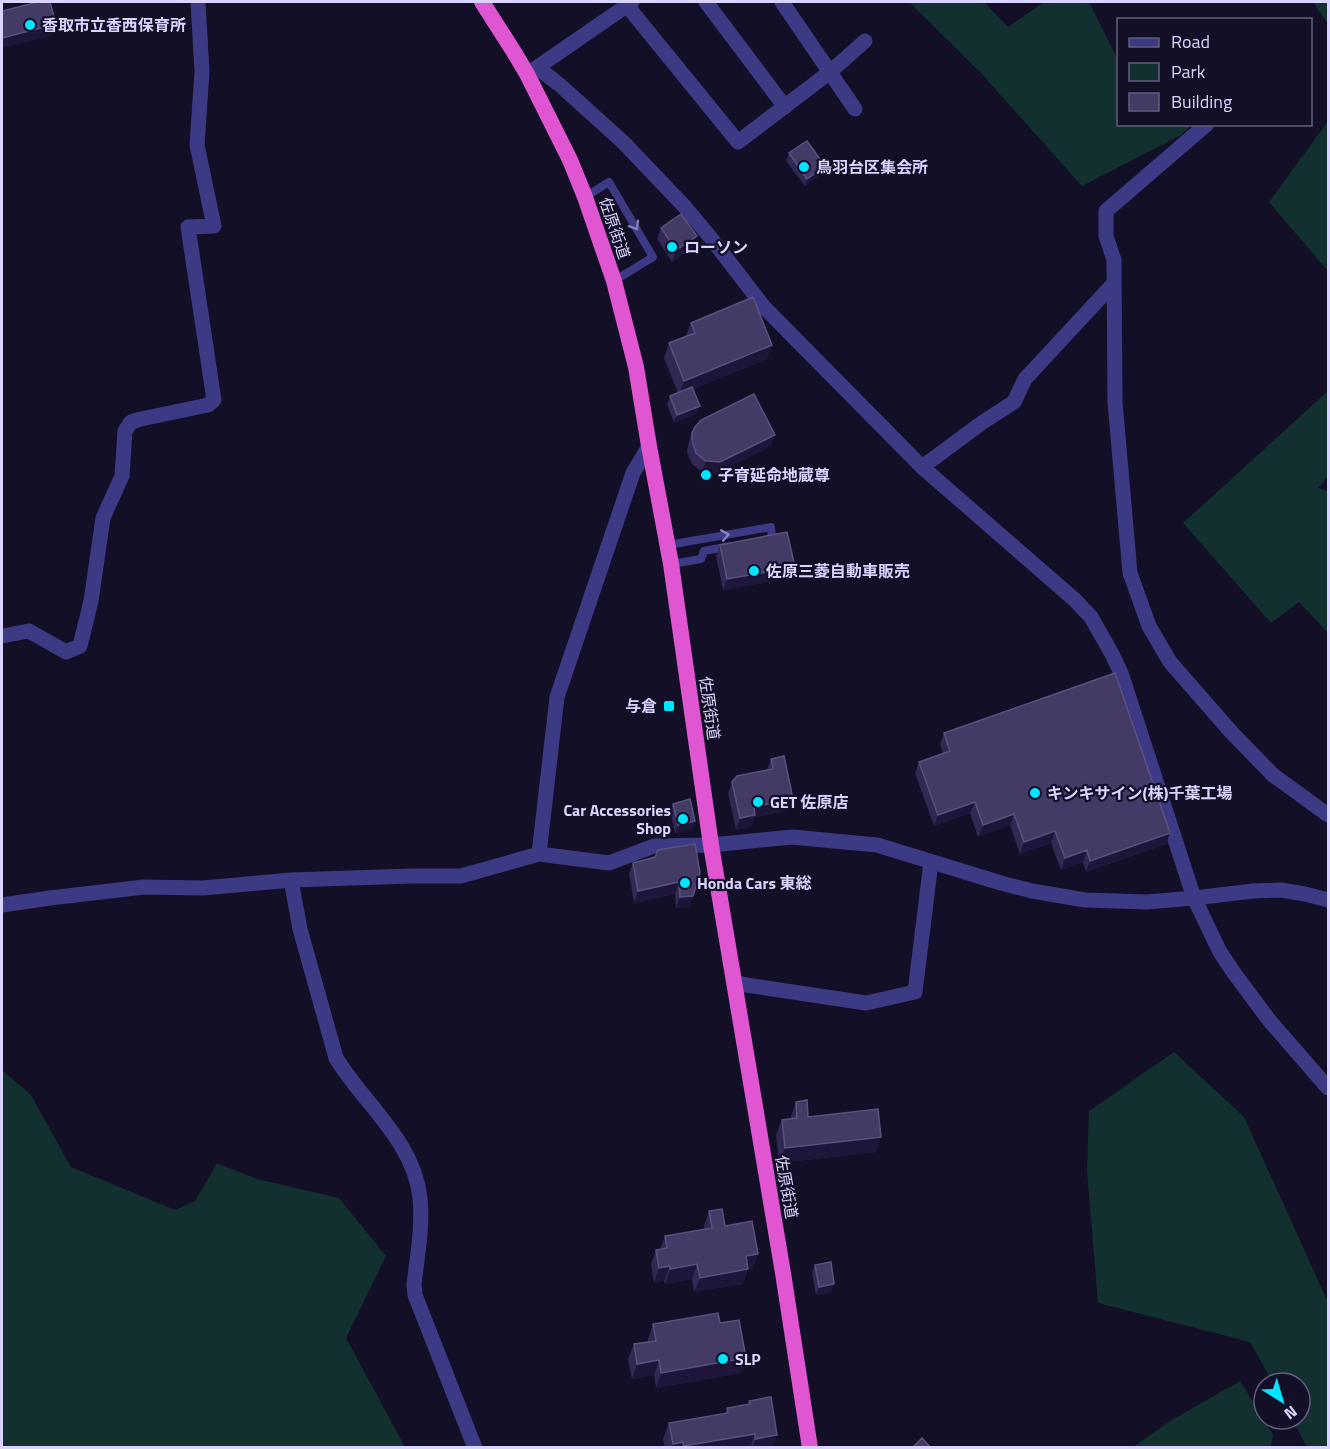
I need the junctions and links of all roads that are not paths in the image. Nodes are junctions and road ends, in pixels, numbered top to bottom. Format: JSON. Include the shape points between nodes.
{"nodes":[{"id":1,"x":198,"y":2,"type":"edge"},
{"id":2,"x":482,"y":2,"type":"edge"},
{"id":3,"x":706,"y":2,"type":"edge"},
{"id":4,"x":782,"y":2,"type":"edge"},
{"id":5,"x":628,"y":3,"type":"edge"},
{"id":6,"x":865,"y":41,"type":"dead end"},
{"id":7,"x":532,"y":71,"type":"junction"},
{"id":8,"x":830,"y":72,"type":"junction"},
{"id":9,"x":785,"y":107,"type":"junction"},
{"id":10,"x":855,"y":109,"type":"dead end"},
{"id":11,"x":1205,"y":126,"type":"edge"},
{"id":12,"x":585,"y":197,"type":"junction"},
{"id":13,"x":614,"y":281,"type":"junction"},
{"id":14,"x":1114,"y":283,"type":"junction"},
{"id":15,"x":649,"y":446,"type":"junction"},
{"id":16,"x":922,"y":467,"type":"junction"},
{"id":17,"x":761,"y":541,"type":"edge"},
{"id":18,"x":668,"y":545,"type":"junction"},
{"id":19,"x":738,"y":545,"type":"edge"},
{"id":20,"x":671,"y":564,"type":"junction"},
{"id":21,"x":2,"y":636,"type":"edge"},
{"id":22,"x":1329,"y":815,"type":"edge"},
{"id":23,"x":711,"y":845,"type":"junction"},
{"id":24,"x":539,"y":854,"type":"junction"},
{"id":25,"x":932,"y":862,"type":"junction"},
{"id":26,"x":291,"y":880,"type":"junction"},
{"id":27,"x":1194,"y":898,"type":"junction"},
{"id":28,"x":1329,"y":900,"type":"edge"},
{"id":29,"x":2,"y":905,"type":"edge"},
{"id":30,"x":734,"y":982,"type":"junction"},
{"id":31,"x":1329,"y":1088,"type":"edge"},
{"id":32,"x":475,"y":1448,"type":"edge"},
{"id":33,"x":810,"y":1448,"type":"edge"}],
"edges":[{"from":1,"to":21,"type":"street","via":[[202,72],[197,146],[214,226],[188,227],[213,400],[208,405],[141,418],[131,422],[125,431],[122,476],[103,518],[80,646],[66,652],[29,631]]},
{"from":2,"to":7,"type":"highway","name":"佐原街道","via":[[514,52]]},
{"from":3,"to":9,"type":"street"},
{"from":4,"to":8,"type":"street"},
{"from":5,"to":7,"type":"street"},
{"from":5,"to":9,"type":"street","via":[[738,142]]},
{"from":6,"to":8,"type":"street"},
{"from":7,"to":12,"type":"highway","name":"佐原街道"},
{"from":7,"to":16,"type":"street","via":[[561,86],[623,142],[692,215],[764,307]]},
{"from":8,"to":9,"type":"street"},
{"from":8,"to":10,"type":"street"},
{"from":11,"to":14,"type":"street","via":[[1106,211]]},
{"from":12,"to":13,"type":"highway","name":"佐原街道"},
{"from":12,"to":13,"type":"lane","one_way":true,"via":[[609,182],[653,257]]},
{"from":13,"to":15,"type":"highway","name":"佐原街道","via":[[636,367]]},
{"from":14,"to":16,"type":"street","via":[[1025,379],[1014,402]]},
{"from":14,"to":22,"type":"street","via":[[1115,402],[1130,573],[1149,626],[1170,662],[1233,735],[1273,775]]},
{"from":15,"to":18,"type":"highway","name":"佐原街道"},
{"from":15,"to":24,"type":"street","via":[[633,473],[557,697]]},
{"from":16,"to":27,"type":"street","via":[[1091,617],[1121,673]]},
{"from":18,"to":17,"type":"lane","one_way":true,"via":[[771,527],[772,539]]},
{"from":18,"to":20,"type":"highway","name":"佐原街道"},
{"from":19,"to":20,"type":"lane","via":[[704,551],[701,559]]},
{"from":20,"to":23,"type":"highway","name":"佐原街道"},
{"from":23,"to":24,"type":"street","via":[[654,846],[609,863]]},
{"from":23,"to":25,"type":"street","via":[[792,837],[877,845]]},
{"from":23,"to":30,"type":"highway","name":"佐原街道"},
{"from":24,"to":26,"type":"street","via":[[460,876]]},
{"from":25,"to":27,"type":"street","via":[[1011,886],[1084,900]]},
{"from":25,"to":30,"type":"street","via":[[915,992],[866,1003]]},
{"from":26,"to":29,"type":"street","via":[[203,888],[144,888]]},
{"from":26,"to":32,"type":"street","via":[[300,929],[336,1058],[411,1163],[421,1215],[416,1295]]},
{"from":27,"to":28,"type":"street","via":[[1281,890]]},
{"from":27,"to":31,"type":"street","via":[[1234,973]]},
{"from":30,"to":33,"type":"highway","name":"佐原街道"}]}
